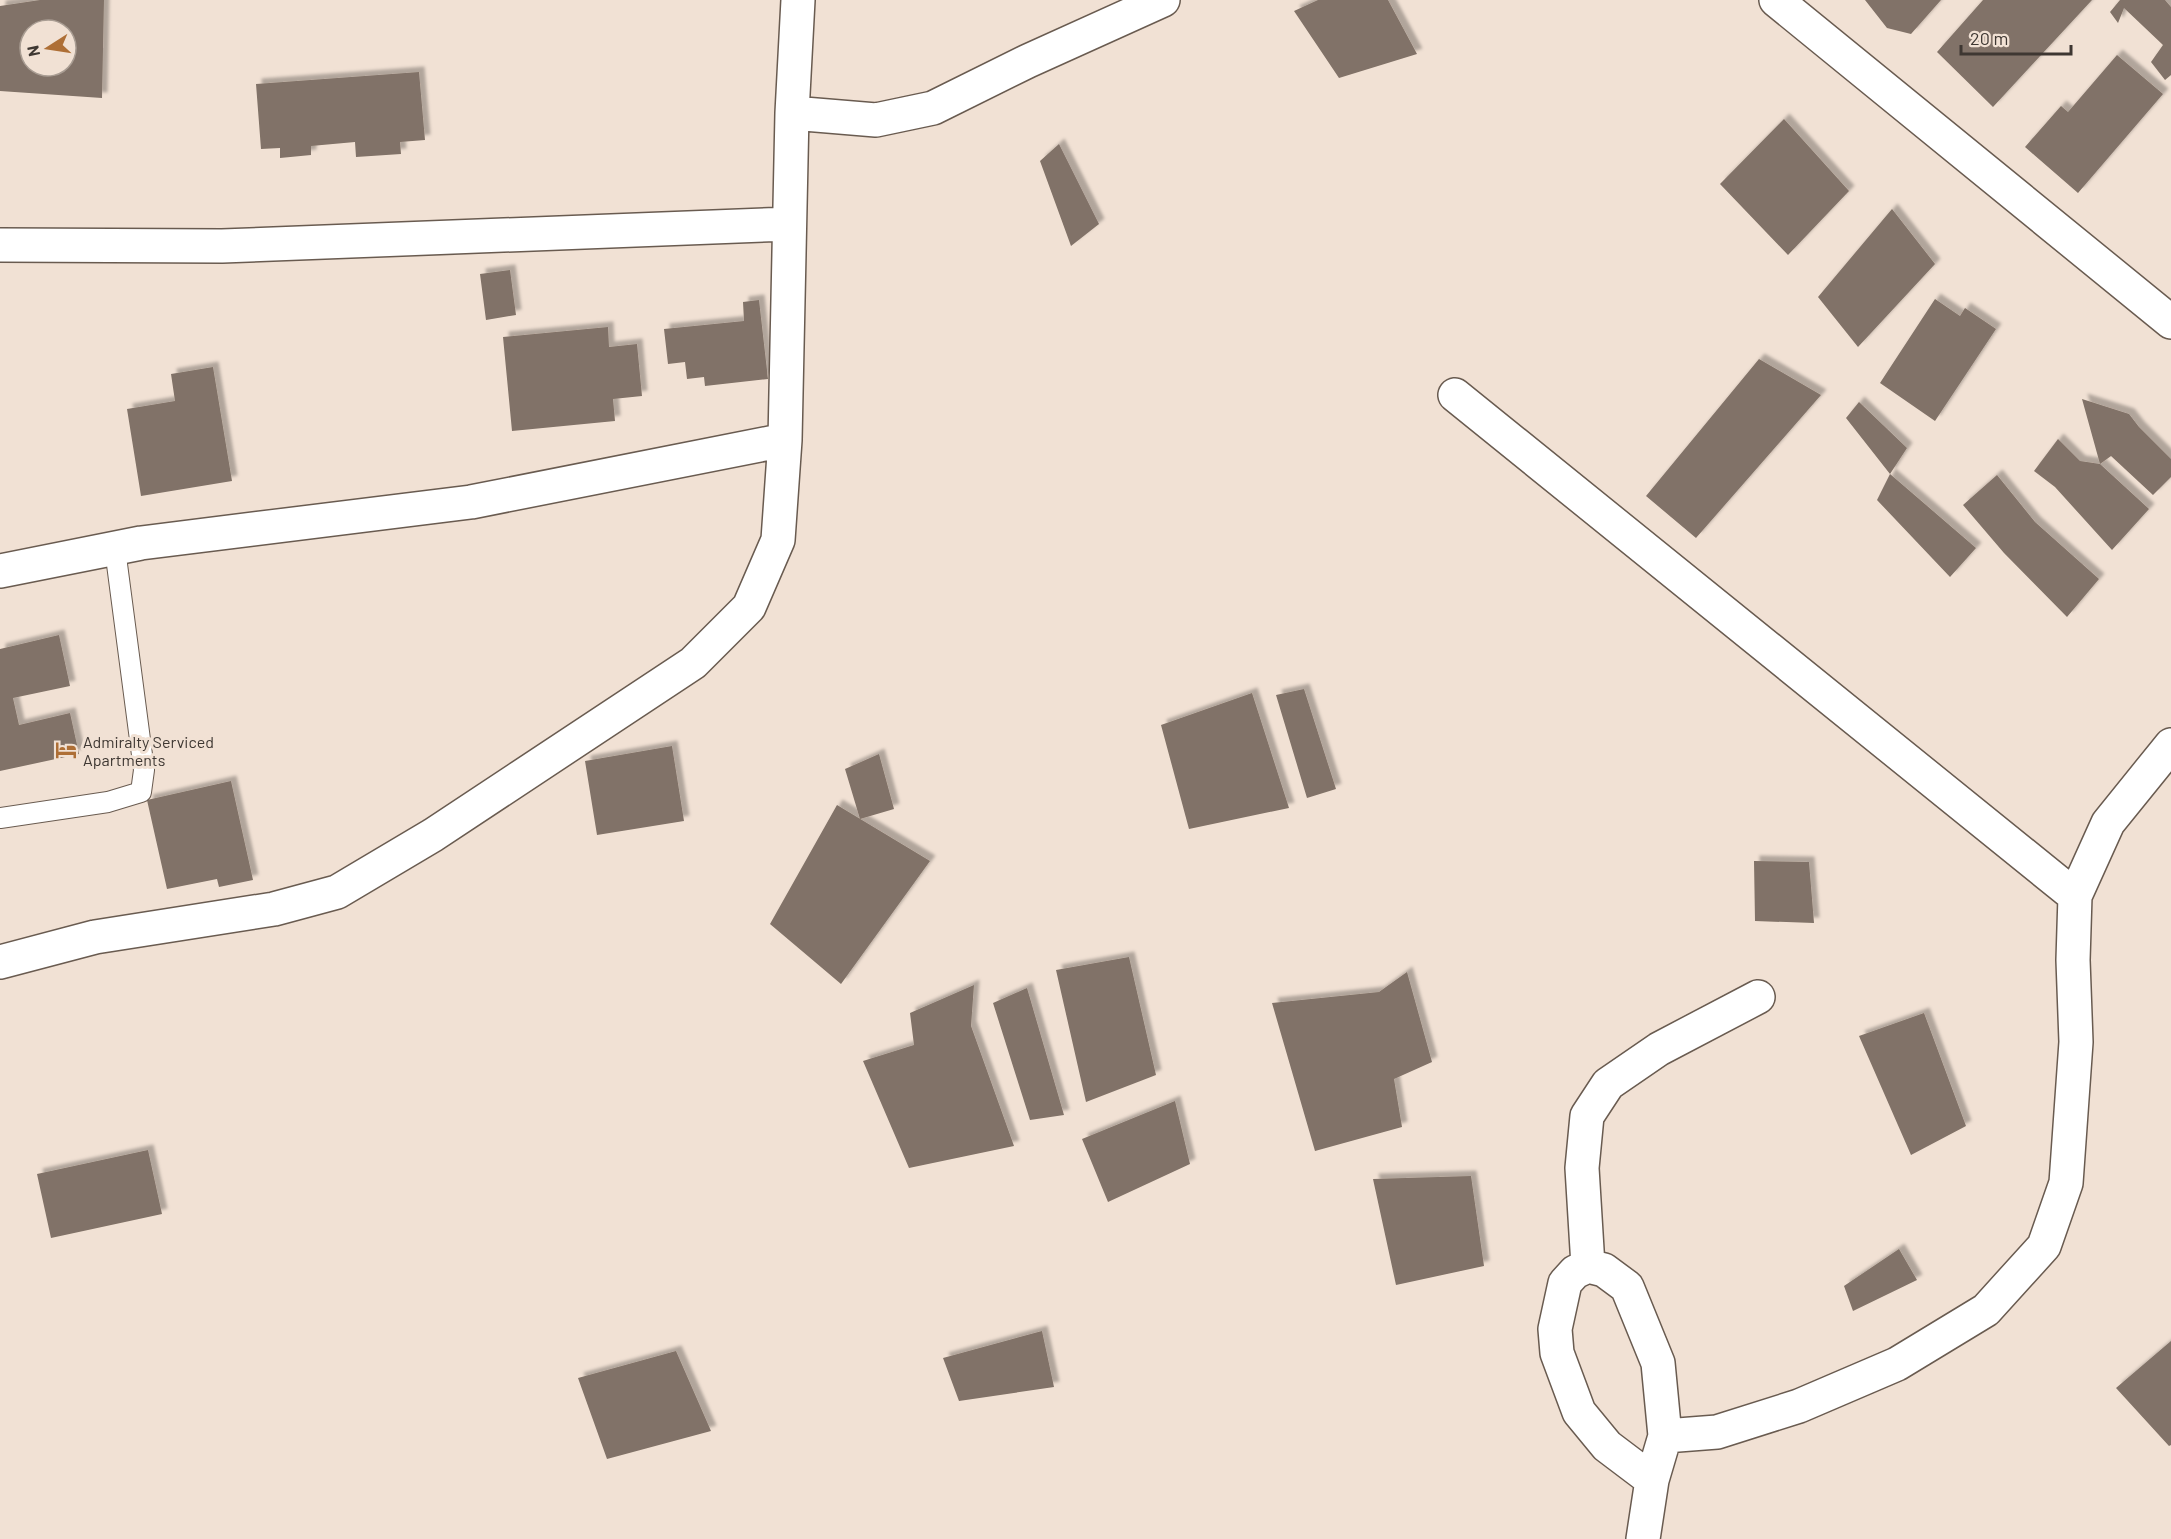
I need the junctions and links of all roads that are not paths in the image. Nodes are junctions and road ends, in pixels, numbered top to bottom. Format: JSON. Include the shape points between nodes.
{"nodes":[{"id":1,"x":798,"y":0,"type":"edge"},
{"id":2,"x":1163,"y":0,"type":"edge"},
{"id":3,"x":1776,"y":0,"type":"edge"},
{"id":4,"x":792,"y":113,"type":"junction"},
{"id":5,"x":789,"y":224,"type":"junction"},
{"id":6,"x":0,"y":245,"type":"edge"},
{"id":7,"x":2171,"y":322,"type":"edge"},
{"id":8,"x":1455,"y":395,"type":"dead end"},
{"id":9,"x":785,"y":440,"type":"junction"},
{"id":10,"x":115,"y":549,"type":"junction"},
{"id":11,"x":0,"y":571,"type":"edge"},
{"id":12,"x":2171,"y":746,"type":"edge"},
{"id":13,"x":0,"y":818,"type":"edge"},
{"id":14,"x":2074,"y":896,"type":"junction"},
{"id":15,"x":0,"y":962,"type":"edge"},
{"id":16,"x":1758,"y":997,"type":"dead end"},
{"id":17,"x":1587,"y":1266,"type":"junction"},
{"id":18,"x":1665,"y":1436,"type":"junction"},
{"id":19,"x":1652,"y":1480,"type":"junction"},
{"id":20,"x":1643,"y":1539,"type":"edge"}],
"edges":[{"from":1,"to":4,"type":"street"},
{"from":2,"to":4,"type":"street","via":[[933,108],[876,120]]},
{"from":3,"to":7,"type":"street"},
{"from":4,"to":5,"type":"street"},
{"from":5,"to":6,"type":"street","via":[[222,246]]},
{"from":5,"to":9,"type":"street"},
{"from":8,"to":14,"type":"street"},
{"from":9,"to":10,"type":"street","via":[[471,502]]},
{"from":9,"to":15,"type":"street","via":[[778,540],[749,607],[693,663],[433,835],[338,892],[274,909],[95,937]]},
{"from":10,"to":11,"type":"street"},
{"from":10,"to":13,"type":"lane","via":[[144,770],[141,792],[108,802]]},
{"from":12,"to":14,"type":"street","via":[[2108,823]]},
{"from":14,"to":18,"type":"street","via":[[2076,1042],[2066,1183],[2044,1246],[1986,1310],[1897,1364],[1799,1406],[1717,1432]]},
{"from":16,"to":17,"type":"street","via":[[1659,1049],[1608,1084],[1587,1116],[1582,1168]]},
{"from":17,"to":18,"type":"street","via":[[1604,1270],[1627,1287],[1658,1363]]},
{"from":17,"to":19,"type":"street","via":[[1565,1283],[1555,1329],[1557,1353],[1579,1412],[1607,1446]]},
{"from":18,"to":19,"type":"street"},
{"from":19,"to":20,"type":"street"}]}
